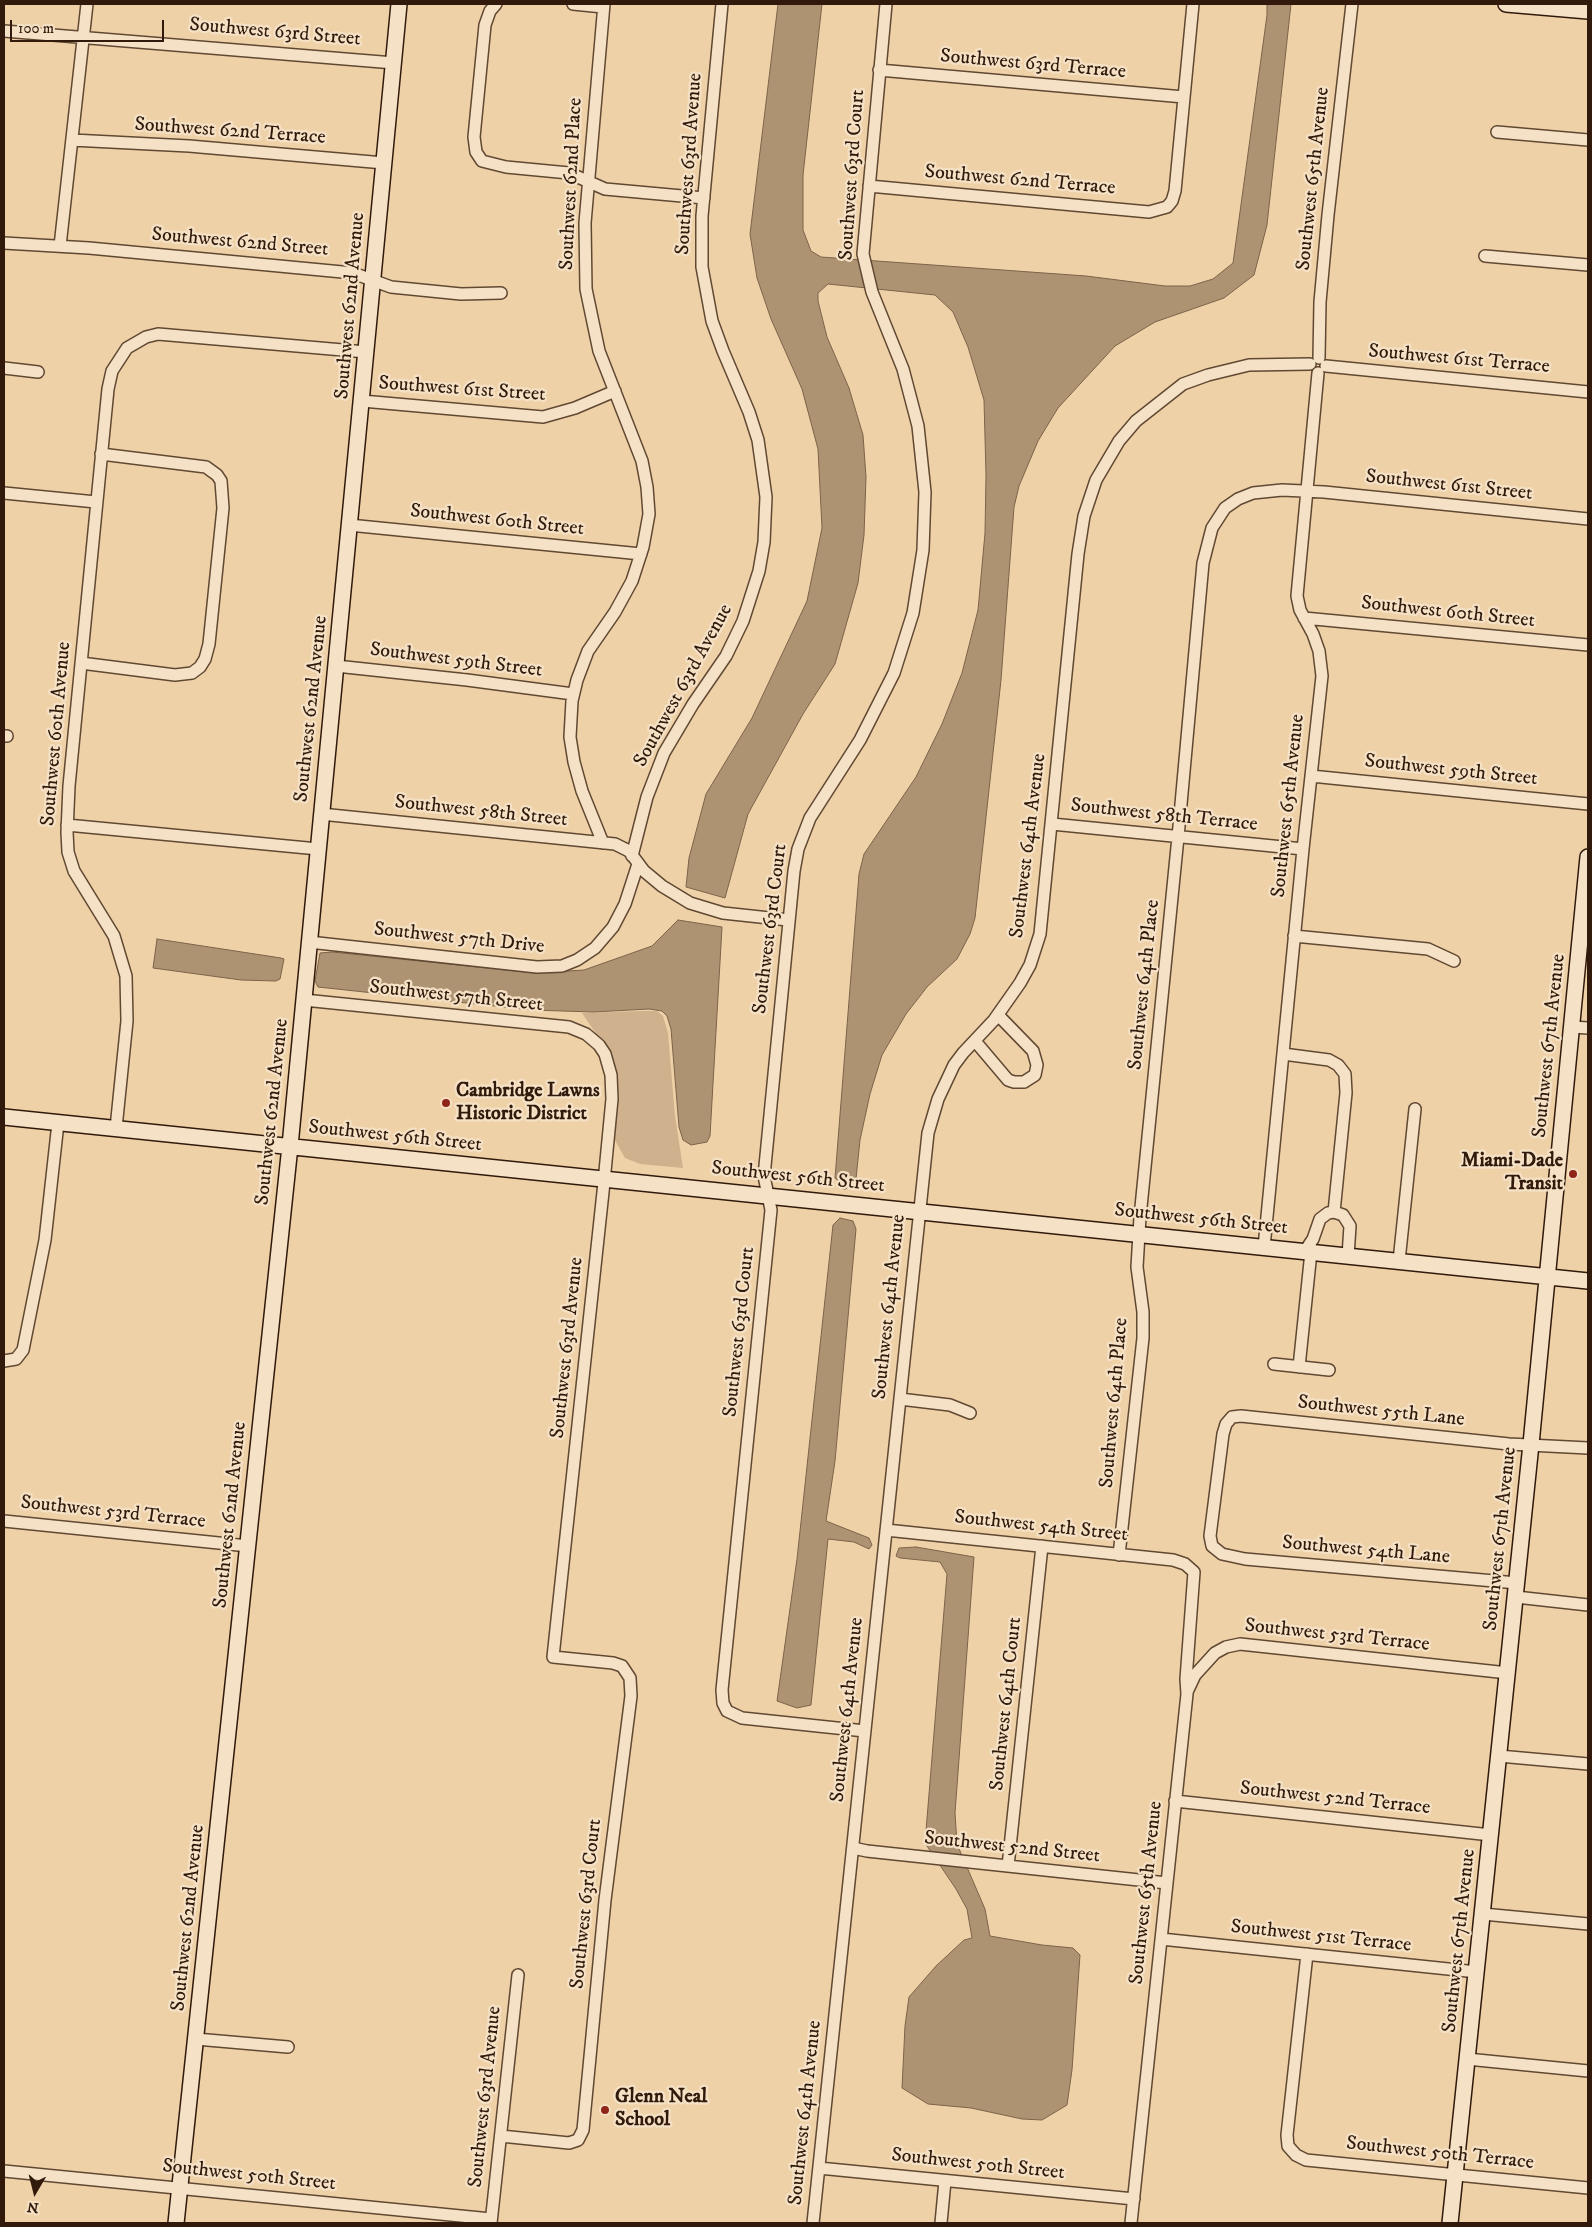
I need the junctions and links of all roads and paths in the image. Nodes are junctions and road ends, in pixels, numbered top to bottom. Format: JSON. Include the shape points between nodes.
{"nodes":[{"id":1,"x":86,"y":4,"type":"edge"},
{"id":2,"x":399,"y":4,"type":"edge"},
{"id":3,"x":496,"y":4,"type":"edge"},
{"id":4,"x":572,"y":4,"type":"edge"},
{"id":5,"x":722,"y":4,"type":"edge"},
{"id":6,"x":886,"y":4,"type":"edge"},
{"id":7,"x":1193,"y":4,"type":"edge"},
{"id":8,"x":1352,"y":4,"type":"edge"},
{"id":9,"x":1506,"y":4,"type":"edge"},
{"id":10,"x":604,"y":5,"type":"edge"},
{"id":11,"x":1588,"y":11,"type":"edge"},
{"id":12,"x":4,"y":31,"type":"edge"},
{"id":13,"x":83,"y":38,"type":"junction"},
{"id":14,"x":394,"y":62,"type":"junction"},
{"id":15,"x":879,"y":70,"type":"junction"},
{"id":16,"x":1184,"y":97,"type":"junction"},
{"id":17,"x":1497,"y":132,"type":"dead end"},
{"id":18,"x":72,"y":140,"type":"junction"},
{"id":19,"x":1588,"y":140,"type":"edge"},
{"id":20,"x":384,"y":163,"type":"junction"},
{"id":21,"x":588,"y":182,"type":"junction"},
{"id":22,"x":869,"y":186,"type":"junction"},
{"id":23,"x":704,"y":198,"type":"junction"},
{"id":24,"x":4,"y":243,"type":"edge"},
{"id":25,"x":60,"y":246,"type":"junction"},
{"id":26,"x":1485,"y":256,"type":"dead end"},
{"id":27,"x":1588,"y":265,"type":"edge"},
{"id":28,"x":373,"y":280,"type":"junction"},
{"id":29,"x":500,"y":293,"type":"dead end"},
{"id":30,"x":139,"y":340,"type":"joint"},
{"id":31,"x":366,"y":352,"type":"junction"},
{"id":32,"x":1318,"y":365,"type":"junction"},
{"id":33,"x":4,"y":368,"type":"edge"},
{"id":34,"x":38,"y":372,"type":"dead end"},
{"id":35,"x":614,"y":391,"type":"junction"},
{"id":36,"x":1588,"y":392,"type":"edge"},
{"id":37,"x":362,"y":401,"type":"junction"},
{"id":38,"x":101,"y":454,"type":"junction"},
{"id":39,"x":1306,"y":491,"type":"junction"},
{"id":40,"x":4,"y":493,"type":"edge"},
{"id":41,"x":96,"y":502,"type":"junction"},
{"id":42,"x":1588,"y":519,"type":"edge"},
{"id":43,"x":349,"y":525,"type":"junction"},
{"id":44,"x":641,"y":554,"type":"junction"},
{"id":45,"x":1304,"y":618,"type":"junction"},
{"id":46,"x":1588,"y":645,"type":"edge"},
{"id":47,"x":81,"y":664,"type":"junction"},
{"id":48,"x":336,"y":666,"type":"junction"},
{"id":49,"x":573,"y":694,"type":"junction"},
{"id":50,"x":1311,"y":776,"type":"junction"},
{"id":51,"x":1588,"y":804,"type":"edge"},
{"id":52,"x":322,"y":814,"type":"junction"},
{"id":53,"x":1052,"y":824,"type":"junction"},
{"id":54,"x":67,"y":825,"type":"junction"},
{"id":55,"x":1178,"y":837,"type":"junction"},
{"id":56,"x":603,"y":842,"type":"junction"},
{"id":57,"x":318,"y":849,"type":"junction"},
{"id":58,"x":1303,"y":849,"type":"junction"},
{"id":59,"x":1588,"y":857,"type":"edge"},
{"id":60,"x":635,"y":860,"type":"junction"},
{"id":61,"x":788,"y":920,"type":"junction"},
{"id":62,"x":1294,"y":936,"type":"junction"},
{"id":63,"x":309,"y":942,"type":"junction"},
{"id":64,"x":1454,"y":961,"type":"dead end"},
{"id":65,"x":304,"y":1000,"type":"junction"},
{"id":66,"x":998,"y":1015,"type":"junction"},
{"id":67,"x":1572,"y":1027,"type":"junction"},
{"id":68,"x":1588,"y":1028,"type":"edge"},
{"id":69,"x":975,"y":1041,"type":"junction"},
{"id":70,"x":599,"y":1045,"type":"joint"},
{"id":71,"x":1283,"y":1054,"type":"junction"},
{"id":72,"x":1415,"y":1108,"type":"dead end"},
{"id":73,"x":4,"y":1117,"type":"edge"},
{"id":74,"x":58,"y":1123,"type":"junction"},
{"id":75,"x":116,"y":1128,"type":"junction"},
{"id":76,"x":290,"y":1146,"type":"junction"},
{"id":77,"x":604,"y":1178,"type":"junction"},
{"id":78,"x":768,"y":1195,"type":"junction"},
{"id":79,"x":919,"y":1211,"type":"junction"},
{"id":80,"x":1334,"y":1212,"type":"junction"},
{"id":81,"x":1139,"y":1234,"type":"junction"},
{"id":82,"x":1264,"y":1247,"type":"junction"},
{"id":83,"x":1308,"y":1252,"type":"junction"},
{"id":84,"x":1348,"y":1256,"type":"junction"},
{"id":85,"x":1399,"y":1261,"type":"junction"},
{"id":86,"x":1547,"y":1276,"type":"junction"},
{"id":87,"x":1588,"y":1281,"type":"edge"},
{"id":88,"x":4,"y":1361,"type":"edge"},
{"id":89,"x":1274,"y":1364,"type":"dead end"},
{"id":90,"x":1299,"y":1367,"type":"junction"},
{"id":91,"x":1329,"y":1370,"type":"dead end"},
{"id":92,"x":900,"y":1399,"type":"junction"},
{"id":93,"x":970,"y":1414,"type":"dead end"},
{"id":94,"x":1531,"y":1444,"type":"junction"},
{"id":95,"x":1588,"y":1448,"type":"edge"},
{"id":96,"x":4,"y":1521,"type":"edge"},
{"id":97,"x":886,"y":1530,"type":"junction"},
{"id":98,"x":248,"y":1546,"type":"junction"},
{"id":99,"x":1042,"y":1546,"type":"junction"},
{"id":100,"x":1214,"y":1549,"type":"joint"},
{"id":101,"x":1119,"y":1555,"type":"junction"},
{"id":102,"x":1190,"y":1567,"type":"joint"},
{"id":103,"x":1516,"y":1590,"type":"junction"},
{"id":104,"x":1588,"y":1605,"type":"edge"},
{"id":105,"x":627,"y":1671,"type":"joint"},
{"id":106,"x":1508,"y":1672,"type":"junction"},
{"id":107,"x":1187,"y":1694,"type":"junction"},
{"id":108,"x":865,"y":1731,"type":"junction"},
{"id":109,"x":1499,"y":1756,"type":"junction"},
{"id":110,"x":1588,"y":1764,"type":"edge"},
{"id":111,"x":1175,"y":1801,"type":"junction"},
{"id":112,"x":1491,"y":1835,"type":"junction"},
{"id":113,"x":853,"y":1848,"type":"junction"},
{"id":114,"x":1008,"y":1866,"type":"junction"},
{"id":115,"x":1167,"y":1883,"type":"junction"},
{"id":116,"x":1483,"y":1914,"type":"junction"},
{"id":117,"x":1588,"y":1924,"type":"edge"},
{"id":118,"x":1161,"y":1940,"type":"junction"},
{"id":119,"x":1307,"y":1954,"type":"junction"},
{"id":120,"x":1476,"y":1972,"type":"junction"},
{"id":121,"x":518,"y":1975,"type":"dead end"},
{"id":122,"x":196,"y":2038,"type":"junction"},
{"id":123,"x":288,"y":2047,"type":"dead end"},
{"id":124,"x":1467,"y":2059,"type":"junction"},
{"id":125,"x":1588,"y":2071,"type":"edge"},
{"id":126,"x":501,"y":2136,"type":"junction"},
{"id":127,"x":819,"y":2168,"type":"junction"},
{"id":128,"x":4,"y":2170,"type":"edge"},
{"id":129,"x":1455,"y":2174,"type":"junction"},
{"id":130,"x":945,"y":2180,"type":"junction"},
{"id":131,"x":180,"y":2188,"type":"junction"},
{"id":132,"x":1588,"y":2188,"type":"edge"},
{"id":133,"x":1134,"y":2199,"type":"junction"},
{"id":134,"x":491,"y":2221,"type":"edge"},
{"id":135,"x":176,"y":2223,"type":"edge"},
{"id":136,"x":813,"y":2223,"type":"edge"},
{"id":137,"x":941,"y":2223,"type":"edge"},
{"id":138,"x":1131,"y":2223,"type":"edge"},
{"id":139,"x":1450,"y":2223,"type":"edge"}],
"edges":[{"from":1,"to":13,"type":"street"},
{"from":2,"to":14,"type":"main road","name":"Southwest 62nd Avenue"},
{"from":3,"to":21,"type":"street","via":[[486,24],[474,137],[476,152],[480,159],[499,167],[569,173]]},
{"from":4,"to":10,"type":"street"},
{"from":5,"to":23,"type":"street","name":"Southwest 63rd Avenue"},
{"from":6,"to":15,"type":"street","name":"Southwest 63rd Court"},
{"from":7,"to":16,"type":"street"},
{"from":8,"to":32,"type":"street","name":"Southwest 65th Avenue","via":[[1327,224]]},
{"from":9,"to":11,"type":"main road"},
{"from":10,"to":21,"type":"street","name":"Southwest 62nd Place"},
{"from":12,"to":13,"type":"street","name":"Southwest 63rd Street"},
{"from":13,"to":14,"type":"street","name":"Southwest 63rd Street"},
{"from":13,"to":18,"type":"street"},
{"from":14,"to":20,"type":"main road","name":"Southwest 62nd Avenue"},
{"from":15,"to":16,"type":"street","name":"Southwest 63rd Terrace"},
{"from":15,"to":22,"type":"street","name":"Southwest 63rd Court"},
{"from":16,"to":22,"type":"street","name":"Southwest 62nd Terrace","via":[[1175,191],[1167,208],[1149,212]]},
{"from":17,"to":19,"type":"street"},
{"from":18,"to":20,"type":"street","name":"Southwest 62nd Terrace","via":[[208,147]]},
{"from":18,"to":25,"type":"street"},
{"from":20,"to":28,"type":"main road","name":"Southwest 62nd Avenue"},
{"from":21,"to":23,"type":"street","via":[[605,189]]},
{"from":21,"to":35,"type":"street","name":"Southwest 62nd Place","via":[[584,252],[588,303]]},
{"from":22,"to":61,"type":"street","name":"Southwest 63rd Court","via":[[864,259],[872,292],[905,376],[919,435],[925,492],[920,574],[908,631],[885,693],[860,740],[813,811],[803,834],[794,870]]},
{"from":23,"to":60,"type":"street","name":"Southwest 63rd Avenue","via":[[701,257],[704,287],[721,346],[758,440],[766,497],[763,547],[754,590],[736,637],[684,718],[659,765],[647,797]]},
{"from":24,"to":25,"type":"street","name":"Southwest 62nd Street"},
{"from":25,"to":28,"type":"street","name":"Southwest 62nd Street","via":[[353,273]]},
{"from":26,"to":27,"type":"street"},
{"from":28,"to":29,"type":"street","name":"Southwest 62nd Street","via":[[391,286],[461,294]]},
{"from":28,"to":31,"type":"main road","name":"Southwest 62nd Avenue"},
{"from":30,"to":31,"type":"street","name":"Southwest 61st Street","via":[[152,334],[173,334]]},
{"from":30,"to":38,"type":"street","name":"Southwest 60th Avenue","via":[[122,353],[112,372]]},
{"from":31,"to":37,"type":"main road","name":"Southwest 62nd Avenue"},
{"from":32,"to":36,"type":"street","name":"Southwest 61st Terrace"},
{"from":32,"to":39,"type":"street","name":"Southwest 65th Avenue"},
{"from":32,"to":53,"type":"street","name":"Southwest 64th Avenue","via":[[1249,365],[1183,384],[1136,421],[1108,456],[1092,490],[1081,530]]},
{"from":33,"to":34,"type":"street"},
{"from":35,"to":37,"type":"street","name":"Southwest 61st Street","via":[[544,417]]},
{"from":35,"to":44,"type":"street","name":"Southwest 62nd Place","via":[[646,479],[649,520]]},
{"from":37,"to":43,"type":"main road","name":"Southwest 62nd Avenue"},
{"from":38,"to":41,"type":"street","name":"Southwest 60th Avenue"},
{"from":38,"to":47,"type":"street","via":[[195,464],[210,469],[220,478],[223,508],[209,644],[206,659],[196,670],[175,675]]},
{"from":39,"to":42,"type":"street","name":"Southwest 61st Street"},
{"from":39,"to":45,"type":"street","name":"Southwest 65th Avenue","via":[[1297,588]]},
{"from":39,"to":55,"type":"street","name":"Southwest 64th Place","via":[[1263,491],[1245,496],[1225,508],[1210,533],[1203,563]]},
{"from":40,"to":41,"type":"street"},
{"from":41,"to":47,"type":"street","name":"Southwest 60th Avenue"},
{"from":43,"to":44,"type":"street","name":"Southwest 60th Street"},
{"from":43,"to":48,"type":"main road","name":"Southwest 62nd Avenue"},
{"from":44,"to":49,"type":"street","name":"Southwest 62nd Place","via":[[624,596],[588,651]]},
{"from":45,"to":46,"type":"street","name":"Southwest 60th Street"},
{"from":45,"to":50,"type":"street","name":"Southwest 65th Avenue","via":[[1316,643],[1322,667]]},
{"from":47,"to":54,"type":"street","name":"Southwest 60th Avenue"},
{"from":48,"to":49,"type":"street","name":"Southwest 59th Street"},
{"from":48,"to":52,"type":"main road","name":"Southwest 62nd Avenue"},
{"from":49,"to":56,"type":"street","name":"Southwest 62nd Place","via":[[570,722],[574,762]]},
{"from":50,"to":51,"type":"street","name":"Southwest 59th Street"},
{"from":50,"to":58,"type":"street","name":"Southwest 65th Avenue"},
{"from":52,"to":56,"type":"street","name":"Southwest 58th Street"},
{"from":52,"to":57,"type":"main road","name":"Southwest 62nd Avenue"},
{"from":53,"to":55,"type":"street","name":"Southwest 58th Terrace"},
{"from":53,"to":66,"type":"street","name":"Southwest 64th Avenue","via":[[1038,939],[1026,973]]},
{"from":54,"to":57,"type":"street"},
{"from":54,"to":75,"type":"street","name":"Southwest 60th Avenue","via":[[68,852],[74,871],[114,936],[126,976],[127,1020]]},
{"from":55,"to":58,"type":"street","name":"Southwest 58th Terrace"},
{"from":55,"to":81,"type":"street","name":"Southwest 64th Place"},
{"from":56,"to":60,"type":"street","name":"Southwest 58th Street","via":[[624,847]]},
{"from":57,"to":63,"type":"main road","name":"Southwest 62nd Avenue"},
{"from":58,"to":62,"type":"street","name":"Southwest 65th Avenue"},
{"from":59,"to":67,"type":"main road","name":"Southwest 67th Avenue"},
{"from":60,"to":61,"type":"street","via":[[668,891],[699,907]]},
{"from":60,"to":63,"type":"street","name":"Southwest 57th Drive","via":[[624,904],[613,927],[595,948],[562,966]]},
{"from":61,"to":78,"type":"street","name":"Southwest 63rd Court","via":[[764,1176]]},
{"from":62,"to":64,"type":"street","via":[[1428,949]]},
{"from":62,"to":71,"type":"street","name":"Southwest 65th Avenue"},
{"from":63,"to":65,"type":"main road","name":"Southwest 62nd Avenue"},
{"from":65,"to":70,"type":"street","name":"Southwest 57th Street","via":[[569,1027],[586,1034]]},
{"from":65,"to":76,"type":"main road","name":"Southwest 62nd Avenue"},
{"from":66,"to":69,"type":"street","name":"Southwest 64th Avenue"},
{"from":66,"to":69,"type":"street","via":[[1034,1051],[1035,1075],[1024,1082],[1008,1080]]},
{"from":67,"to":68,"type":"street"},
{"from":67,"to":86,"type":"main road","name":"Southwest 67th Avenue"},
{"from":69,"to":79,"type":"street","name":"Southwest 64th Avenue","via":[[954,1065],[934,1111],[928,1133]]},
{"from":70,"to":77,"type":"street","name":"Southwest 63rd Avenue","via":[[608,1062],[612,1087]]},
{"from":71,"to":80,"type":"street","via":[[1330,1060],[1338,1064],[1345,1074],[1346,1094]]},
{"from":71,"to":82,"type":"street","name":"Southwest 65th Avenue"},
{"from":72,"to":85,"type":"street"},
{"from":73,"to":74,"type":"main road","name":"Southwest 56th Street"},
{"from":74,"to":75,"type":"main road","name":"Southwest 56th Street"},
{"from":74,"to":88,"type":"street","via":[[45,1240],[27,1331],[20,1356]]},
{"from":75,"to":76,"type":"main road","name":"Southwest 56th Street"},
{"from":76,"to":77,"type":"main road","name":"Southwest 56th Street"},
{"from":76,"to":98,"type":"main road","name":"Southwest 62nd Avenue"},
{"from":77,"to":78,"type":"main road","name":"Southwest 56th Street"},
{"from":77,"to":105,"type":"street","name":"Southwest 63rd Avenue","via":[[553,1657],[618,1664]]},
{"from":78,"to":79,"type":"main road","name":"Southwest 56th Street"},
{"from":78,"to":108,"type":"street","name":"Southwest 63rd Court","via":[[771,1210],[723,1702],[729,1712],[755,1720]]},
{"from":79,"to":81,"type":"main road","name":"Southwest 56th Street"},
{"from":79,"to":92,"type":"street","name":"Southwest 64th Avenue"},
{"from":80,"to":83,"type":"street","via":[[1320,1219]]},
{"from":80,"to":84,"type":"street","via":[[1343,1216],[1350,1226]]},
{"from":81,"to":82,"type":"main road","name":"Southwest 56th Street"},
{"from":81,"to":101,"type":"street","name":"Southwest 64th Place","via":[[1137,1272],[1143,1312],[1142,1338]]},
{"from":82,"to":83,"type":"main road","name":"Southwest 56th Street"},
{"from":83,"to":84,"type":"main road","name":"Southwest 56th Street"},
{"from":83,"to":90,"type":"street"},
{"from":84,"to":85,"type":"main road","name":"Southwest 56th Street"},
{"from":85,"to":86,"type":"main road","name":"Southwest 56th Street"},
{"from":86,"to":87,"type":"main road","name":"Southwest 56th Street"},
{"from":86,"to":94,"type":"main road","name":"Southwest 67th Avenue"},
{"from":89,"to":90,"type":"street"},
{"from":90,"to":91,"type":"street"},
{"from":92,"to":93,"type":"street","via":[[950,1405]]},
{"from":92,"to":97,"type":"street","name":"Southwest 64th Avenue"},
{"from":94,"to":95,"type":"street","name":"Southwest 55th Lane"},
{"from":94,"to":100,"type":"street","name":"Southwest 55th Lane","via":[[1241,1416],[1228,1420],[1223,1434],[1210,1536]]},
{"from":94,"to":103,"type":"main road","name":"Southwest 67th Avenue"},
{"from":96,"to":98,"type":"street","name":"Southwest 53rd Terrace"},
{"from":97,"to":99,"type":"street","name":"Southwest 54th Street"},
{"from":97,"to":108,"type":"street","name":"Southwest 64th Avenue"},
{"from":98,"to":122,"type":"main road","name":"Southwest 62nd Avenue"},
{"from":99,"to":101,"type":"street","name":"Southwest 54th Street"},
{"from":99,"to":114,"type":"street","name":"Southwest 64th Court"},
{"from":100,"to":103,"type":"street","name":"Southwest 54th Lane","via":[[1229,1557]]},
{"from":101,"to":102,"type":"street","name":"Southwest 54th Street","via":[[1173,1560]]},
{"from":102,"to":107,"type":"street","name":"Southwest 65th Avenue","via":[[1194,1572],[1194,1582]]},
{"from":103,"to":104,"type":"street"},
{"from":103,"to":106,"type":"main road","name":"Southwest 67th Avenue"},
{"from":105,"to":126,"type":"street","name":"Southwest 63rd Court","via":[[631,1696],[605,1900],[584,2127],[578,2140],[565,2144]]},
{"from":106,"to":107,"type":"street","name":"Southwest 53rd Terrace","via":[[1240,1644],[1215,1653],[1195,1675]]},
{"from":106,"to":109,"type":"main road","name":"Southwest 67th Avenue"},
{"from":107,"to":111,"type":"street","name":"Southwest 65th Avenue"},
{"from":108,"to":113,"type":"street","name":"Southwest 64th Avenue"},
{"from":109,"to":110,"type":"street"},
{"from":109,"to":112,"type":"main road","name":"Southwest 67th Avenue"},
{"from":111,"to":112,"type":"street","name":"Southwest 52nd Terrace"},
{"from":111,"to":115,"type":"street","name":"Southwest 65th Avenue"},
{"from":112,"to":116,"type":"main road","name":"Southwest 67th Avenue"},
{"from":113,"to":114,"type":"street","name":"Southwest 52nd Street"},
{"from":113,"to":127,"type":"street","name":"Southwest 64th Avenue"},
{"from":114,"to":115,"type":"street","name":"Southwest 52nd Street"},
{"from":115,"to":118,"type":"street","name":"Southwest 65th Avenue"},
{"from":116,"to":117,"type":"street"},
{"from":116,"to":120,"type":"main road","name":"Southwest 67th Avenue"},
{"from":118,"to":119,"type":"street","name":"Southwest 51st Terrace"},
{"from":118,"to":133,"type":"street","name":"Southwest 65th Avenue"},
{"from":119,"to":120,"type":"street","name":"Southwest 51st Terrace"},
{"from":119,"to":129,"type":"street","name":"Southwest 50th Terrace","via":[[1287,2130],[1290,2150],[1306,2160]]},
{"from":120,"to":124,"type":"main road","name":"Southwest 67th Avenue"},
{"from":121,"to":126,"type":"street","name":"Southwest 63rd Avenue"},
{"from":122,"to":123,"type":"street"},
{"from":122,"to":131,"type":"main road","name":"Southwest 62nd Avenue"},
{"from":124,"to":125,"type":"street"},
{"from":124,"to":129,"type":"main road","name":"Southwest 67th Avenue"},
{"from":126,"to":134,"type":"street","name":"Southwest 63rd Avenue"},
{"from":127,"to":130,"type":"street","name":"Southwest 50th Street"},
{"from":127,"to":136,"type":"street","name":"Southwest 64th Avenue"},
{"from":128,"to":131,"type":"street","name":"Southwest 50th Street"},
{"from":129,"to":132,"type":"street","name":"Southwest 50th Terrace"},
{"from":129,"to":139,"type":"main road","name":"Southwest 67th Avenue"},
{"from":130,"to":133,"type":"street","name":"Southwest 50th Street"},
{"from":130,"to":137,"type":"street"},
{"from":131,"to":134,"type":"street","name":"Southwest 50th Street"},
{"from":131,"to":135,"type":"main road","name":"Southwest 62nd Avenue"},
{"from":133,"to":138,"type":"street","name":"Southwest 65th Avenue"}]}
